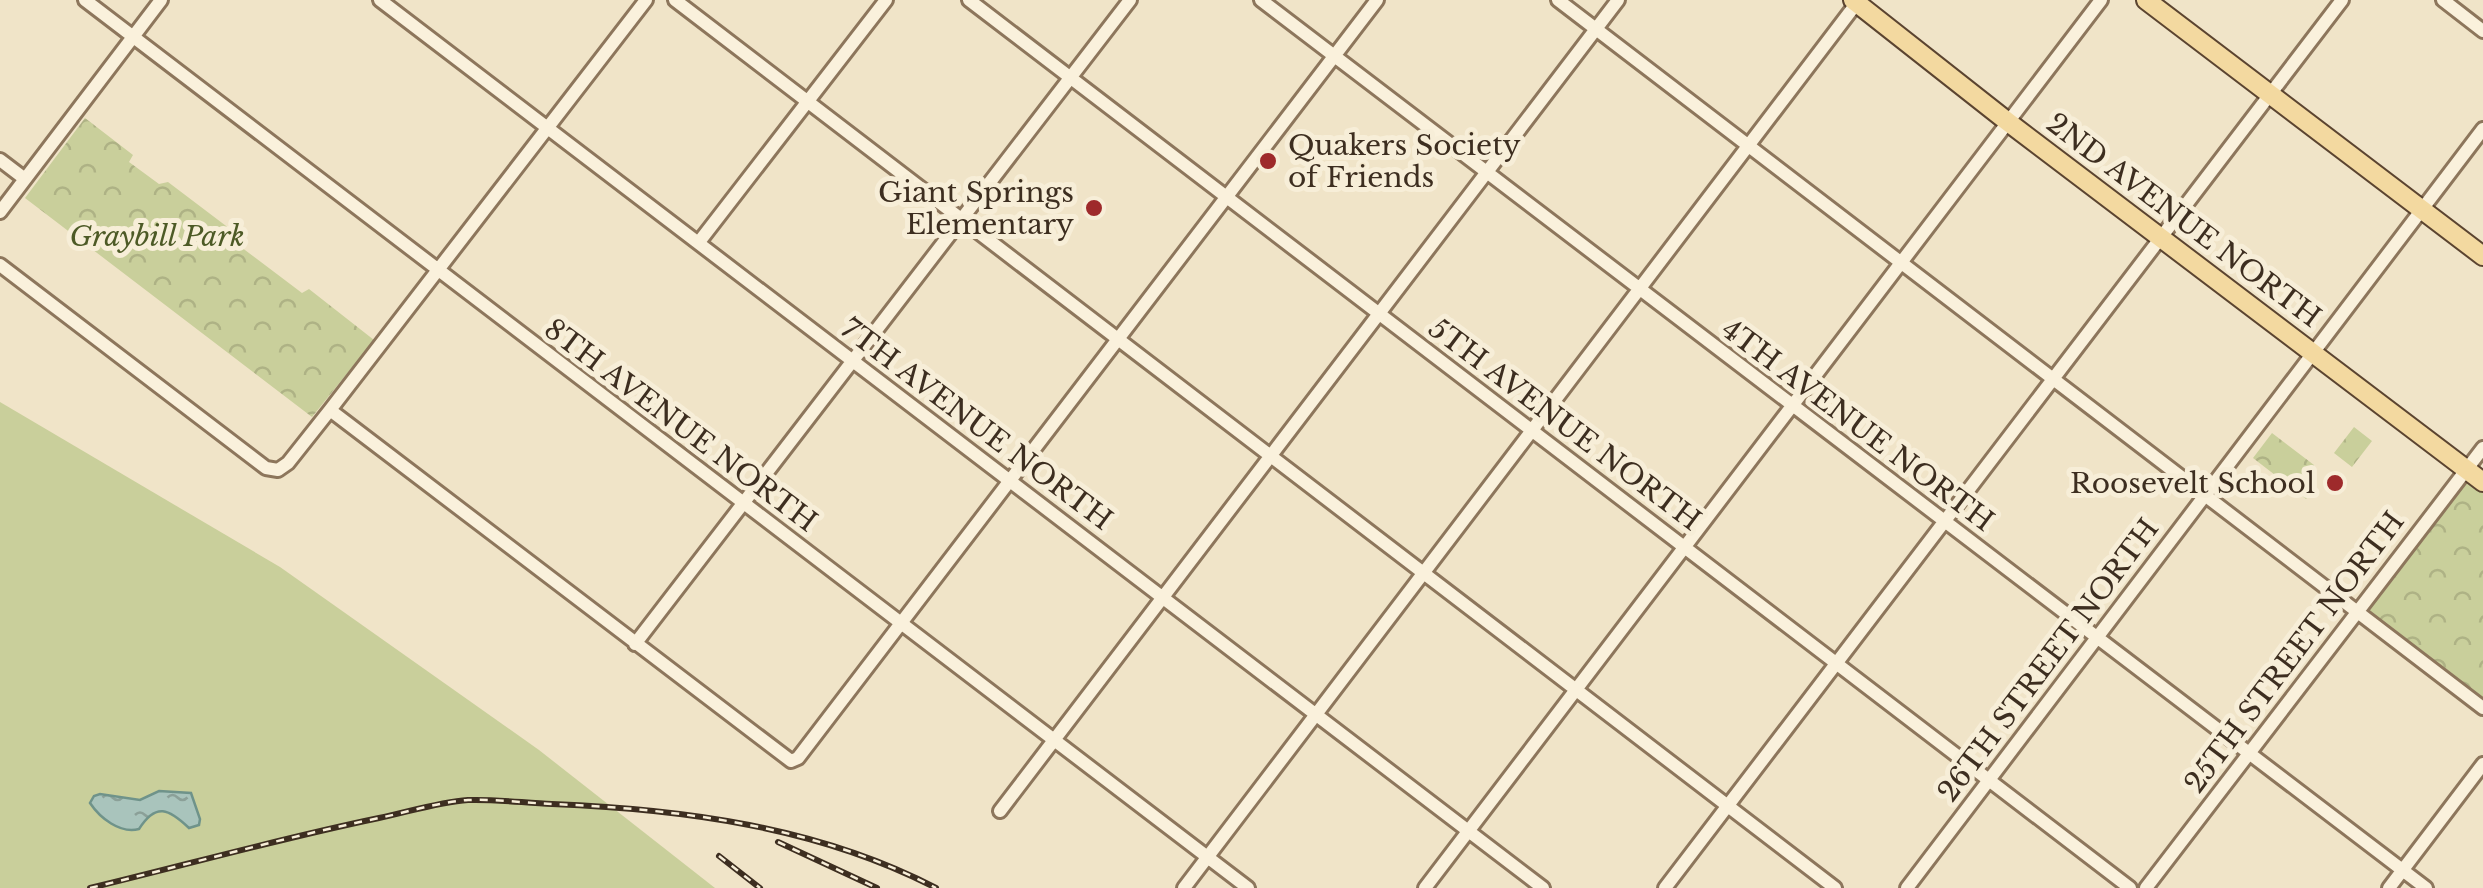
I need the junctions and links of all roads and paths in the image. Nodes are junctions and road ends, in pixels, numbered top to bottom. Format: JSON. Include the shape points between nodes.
{"nodes":[{"id":1,"x":85,"y":0,"type":"edge"},
{"id":2,"x":161,"y":0,"type":"edge"},
{"id":3,"x":380,"y":0,"type":"edge"},
{"id":4,"x":405,"y":0,"type":"edge"},
{"id":5,"x":646,"y":0,"type":"edge"},
{"id":6,"x":675,"y":0,"type":"edge"},
{"id":7,"x":886,"y":0,"type":"edge"},
{"id":8,"x":970,"y":0,"type":"edge"},
{"id":9,"x":1130,"y":0,"type":"edge"},
{"id":10,"x":1261,"y":0,"type":"edge"},
{"id":11,"x":1377,"y":0,"type":"edge"},
{"id":12,"x":1558,"y":0,"type":"edge"},
{"id":13,"x":1618,"y":0,"type":"edge"},
{"id":14,"x":2101,"y":0,"type":"edge"},
{"id":15,"x":2146,"y":0,"type":"edge"},
{"id":16,"x":2342,"y":0,"type":"edge"},
{"id":17,"x":2442,"y":0,"type":"edge"},
{"id":18,"x":1856,"y":1,"type":"edge"},
{"id":19,"x":396,"y":12,"type":"junction"},
{"id":20,"x":1596,"y":29,"type":"junction"},
{"id":21,"x":2483,"y":31,"type":"edge"},
{"id":22,"x":133,"y":37,"type":"junction"},
{"id":23,"x":1335,"y":57,"type":"junction"},
{"id":24,"x":1070,"y":77,"type":"junction"},
{"id":25,"x":2270,"y":94,"type":"junction"},
{"id":26,"x":808,"y":103,"type":"junction"},
{"id":27,"x":2008,"y":122,"type":"junction"},
{"id":28,"x":548,"y":129,"type":"junction"},
{"id":29,"x":2483,"y":130,"type":"edge"},
{"id":30,"x":1748,"y":145,"type":"junction"},
{"id":31,"x":0,"y":160,"type":"edge"},
{"id":32,"x":1489,"y":172,"type":"junction"},
{"id":33,"x":25,"y":179,"type":"junction"},
{"id":34,"x":1228,"y":197,"type":"junction"},
{"id":35,"x":2422,"y":210,"type":"junction"},
{"id":36,"x":0,"y":212,"type":"edge"},
{"id":37,"x":960,"y":220,"type":"junction"},
{"id":38,"x":2160,"y":237,"type":"junction"},
{"id":39,"x":699,"y":242,"type":"junction"},
{"id":40,"x":2483,"y":256,"type":"edge"},
{"id":41,"x":1899,"y":262,"type":"junction"},
{"id":42,"x":0,"y":265,"type":"edge"},
{"id":43,"x":438,"y":271,"type":"junction"},
{"id":44,"x":1639,"y":289,"type":"junction"},
{"id":45,"x":1380,"y":314,"type":"junction"},
{"id":46,"x":1120,"y":339,"type":"junction"},
{"id":47,"x":2314,"y":352,"type":"junction"},
{"id":48,"x":853,"y":360,"type":"junction"},
{"id":49,"x":2054,"y":379,"type":"junction"},
{"id":50,"x":1792,"y":406,"type":"junction"},
{"id":51,"x":330,"y":410,"type":"junction"},
{"id":52,"x":1532,"y":431,"type":"junction"},
{"id":53,"x":2483,"y":448,"type":"edge"},
{"id":54,"x":1272,"y":455,"type":"junction"},
{"id":55,"x":2466,"y":470,"type":"junction"},
{"id":56,"x":1012,"y":481,"type":"junction"},
{"id":57,"x":2483,"y":482,"type":"edge"},
{"id":58,"x":2204,"y":496,"type":"junction"},
{"id":59,"x":743,"y":504,"type":"junction"},
{"id":60,"x":1946,"y":524,"type":"junction"},
{"id":61,"x":1683,"y":546,"type":"junction"},
{"id":62,"x":1424,"y":571,"type":"junction"},
{"id":63,"x":1164,"y":598,"type":"junction"},
{"id":64,"x":2356,"y":612,"type":"junction"},
{"id":65,"x":902,"y":624,"type":"junction"},
{"id":66,"x":2095,"y":638,"type":"junction"},
{"id":67,"x":635,"y":644,"type":"junction"},
{"id":68,"x":1837,"y":664,"type":"junction"},
{"id":69,"x":1574,"y":689,"type":"junction"},
{"id":70,"x":2483,"y":708,"type":"edge"},
{"id":71,"x":1316,"y":713,"type":"junction"},
{"id":72,"x":1054,"y":740,"type":"junction"},
{"id":73,"x":2248,"y":752,"type":"junction"},
{"id":74,"x":2483,"y":764,"type":"edge"},
{"id":75,"x":1989,"y":778,"type":"junction"},
{"id":76,"x":1728,"y":806,"type":"junction"},
{"id":77,"x":1000,"y":811,"type":"dead end"},
{"id":78,"x":1469,"y":832,"type":"junction"},
{"id":79,"x":1207,"y":856,"type":"junction"},
{"id":80,"x":2403,"y":870,"type":"junction"},
{"id":81,"x":1184,"y":888,"type":"edge"},
{"id":82,"x":1248,"y":888,"type":"edge"},
{"id":83,"x":1425,"y":888,"type":"edge"},
{"id":84,"x":1543,"y":888,"type":"edge"},
{"id":85,"x":1665,"y":888,"type":"edge"},
{"id":86,"x":1836,"y":888,"type":"edge"},
{"id":87,"x":1908,"y":888,"type":"edge"},
{"id":88,"x":2130,"y":888,"type":"edge"},
{"id":89,"x":2146,"y":888,"type":"edge"},
{"id":90,"x":2390,"y":888,"type":"edge"},
{"id":91,"x":2426,"y":888,"type":"edge"}],
"edges":[{"from":1,"to":22,"type":"street","name":"8TH AVENUE NORTH"},
{"from":2,"to":22,"type":"street"},
{"from":3,"to":19,"type":"street","name":"7TH AVENUE NORTH"},
{"from":4,"to":19,"type":"street"},
{"from":5,"to":28,"type":"street"},
{"from":6,"to":26,"type":"street"},
{"from":7,"to":26,"type":"street"},
{"from":8,"to":24,"type":"street","name":"5TH AVENUE NORTH"},
{"from":9,"to":24,"type":"street"},
{"from":10,"to":23,"type":"street","name":"4TH AVENUE NORTH"},
{"from":11,"to":23,"type":"street"},
{"from":12,"to":20,"type":"street"},
{"from":13,"to":20,"type":"street"},
{"from":14,"to":27,"type":"street"},
{"from":15,"to":25,"type":"main road"},
{"from":16,"to":25,"type":"street"},
{"from":17,"to":21,"type":"street"},
{"from":18,"to":27,"type":"main road","name":"2ND AVENUE NORTH"},
{"from":18,"to":30,"type":"street"},
{"from":19,"to":28,"type":"street","name":"7TH AVENUE NORTH"},
{"from":20,"to":30,"type":"street"},
{"from":20,"to":32,"type":"street"},
{"from":22,"to":33,"type":"street"},
{"from":22,"to":43,"type":"street","name":"8TH AVENUE NORTH"},
{"from":23,"to":32,"type":"street","name":"4TH AVENUE NORTH"},
{"from":23,"to":34,"type":"street"},
{"from":24,"to":34,"type":"street","name":"5TH AVENUE NORTH"},
{"from":24,"to":37,"type":"street"},
{"from":25,"to":35,"type":"main road"},
{"from":25,"to":38,"type":"street"},
{"from":26,"to":37,"type":"street"},
{"from":26,"to":39,"type":"street"},
{"from":27,"to":38,"type":"main road","name":"2ND AVENUE NORTH"},
{"from":27,"to":41,"type":"street"},
{"from":28,"to":39,"type":"street","name":"7TH AVENUE NORTH"},
{"from":28,"to":43,"type":"street"},
{"from":29,"to":35,"type":"street","name":"26TH STREET NORTH"},
{"from":30,"to":41,"type":"street"},
{"from":30,"to":44,"type":"street"},
{"from":31,"to":33,"type":"street"},
{"from":32,"to":44,"type":"street","name":"4TH AVENUE NORTH"},
{"from":32,"to":45,"type":"street"},
{"from":33,"to":36,"type":"street"},
{"from":34,"to":45,"type":"street","name":"5TH AVENUE NORTH"},
{"from":34,"to":46,"type":"street"},
{"from":35,"to":40,"type":"main road"},
{"from":35,"to":47,"type":"street","name":"26TH STREET NORTH"},
{"from":37,"to":46,"type":"street"},
{"from":37,"to":48,"type":"street"},
{"from":38,"to":47,"type":"main road","name":"2ND AVENUE NORTH"},
{"from":38,"to":49,"type":"street"},
{"from":39,"to":48,"type":"street","name":"7TH AVENUE NORTH"},
{"from":41,"to":49,"type":"street"},
{"from":41,"to":50,"type":"street"},
{"from":42,"to":51,"type":"street","via":[[266,468],[288,463]]},
{"from":43,"to":51,"type":"street"},
{"from":43,"to":59,"type":"street","name":"8TH AVENUE NORTH"},
{"from":44,"to":50,"type":"street","name":"4TH AVENUE NORTH"},
{"from":44,"to":52,"type":"street"},
{"from":45,"to":52,"type":"street","name":"5TH AVENUE NORTH"},
{"from":45,"to":54,"type":"street"},
{"from":46,"to":54,"type":"street"},
{"from":46,"to":56,"type":"street"},
{"from":47,"to":55,"type":"main road","name":"2ND AVENUE NORTH"},
{"from":47,"to":58,"type":"street","name":"26TH STREET NORTH"},
{"from":48,"to":56,"type":"street","name":"7TH AVENUE NORTH"},
{"from":48,"to":59,"type":"street"},
{"from":49,"to":58,"type":"street"},
{"from":49,"to":60,"type":"street"},
{"from":50,"to":60,"type":"street","name":"4TH AVENUE NORTH"},
{"from":50,"to":61,"type":"street"},
{"from":51,"to":67,"type":"street"},
{"from":52,"to":61,"type":"street","name":"5TH AVENUE NORTH"},
{"from":52,"to":62,"type":"street"},
{"from":53,"to":55,"type":"street","name":"25TH STREET NORTH"},
{"from":54,"to":62,"type":"street"},
{"from":54,"to":63,"type":"street"},
{"from":55,"to":57,"type":"main road","name":"2ND AVENUE NORTH"},
{"from":55,"to":64,"type":"street","name":"25TH STREET NORTH"},
{"from":56,"to":63,"type":"street","name":"7TH AVENUE NORTH"},
{"from":56,"to":65,"type":"street"},
{"from":58,"to":64,"type":"street"},
{"from":58,"to":66,"type":"street","name":"26TH STREET NORTH"},
{"from":59,"to":65,"type":"street","name":"8TH AVENUE NORTH"},
{"from":59,"to":67,"type":"street"},
{"from":60,"to":66,"type":"street","name":"4TH AVENUE NORTH"},
{"from":60,"to":68,"type":"street"},
{"from":61,"to":68,"type":"street","name":"5TH AVENUE NORTH"},
{"from":61,"to":69,"type":"street"},
{"from":62,"to":69,"type":"street"},
{"from":62,"to":71,"type":"street"},
{"from":63,"to":71,"type":"street","name":"7TH AVENUE NORTH"},
{"from":63,"to":72,"type":"street"},
{"from":64,"to":70,"type":"street"},
{"from":64,"to":73,"type":"street","name":"25TH STREET NORTH"},
{"from":65,"to":67,"type":"street","via":[[791,761]]},
{"from":65,"to":72,"type":"street","name":"8TH AVENUE NORTH"},
{"from":66,"to":73,"type":"street","name":"4TH AVENUE NORTH"},
{"from":66,"to":75,"type":"street","name":"26TH STREET NORTH"},
{"from":68,"to":75,"type":"street","name":"5TH AVENUE NORTH"},
{"from":68,"to":76,"type":"street"},
{"from":69,"to":76,"type":"street"},
{"from":69,"to":78,"type":"street"},
{"from":71,"to":78,"type":"street","name":"7TH AVENUE NORTH"},
{"from":71,"to":79,"type":"street"},
{"from":72,"to":77,"type":"street"},
{"from":72,"to":79,"type":"street","name":"8TH AVENUE NORTH"},
{"from":73,"to":80,"type":"street","name":"4TH AVENUE NORTH"},
{"from":73,"to":89,"type":"street","name":"25TH STREET NORTH"},
{"from":74,"to":80,"type":"street"},
{"from":75,"to":87,"type":"street","name":"26TH STREET NORTH"},
{"from":75,"to":88,"type":"street","name":"5TH AVENUE NORTH"},
{"from":76,"to":85,"type":"street"},
{"from":76,"to":86,"type":"street"},
{"from":78,"to":83,"type":"street"},
{"from":78,"to":84,"type":"street","name":"7TH AVENUE NORTH"},
{"from":79,"to":81,"type":"street"},
{"from":79,"to":82,"type":"street","name":"8TH AVENUE NORTH"},
{"from":80,"to":90,"type":"street"},
{"from":80,"to":91,"type":"street","name":"4TH AVENUE NORTH"}]}
